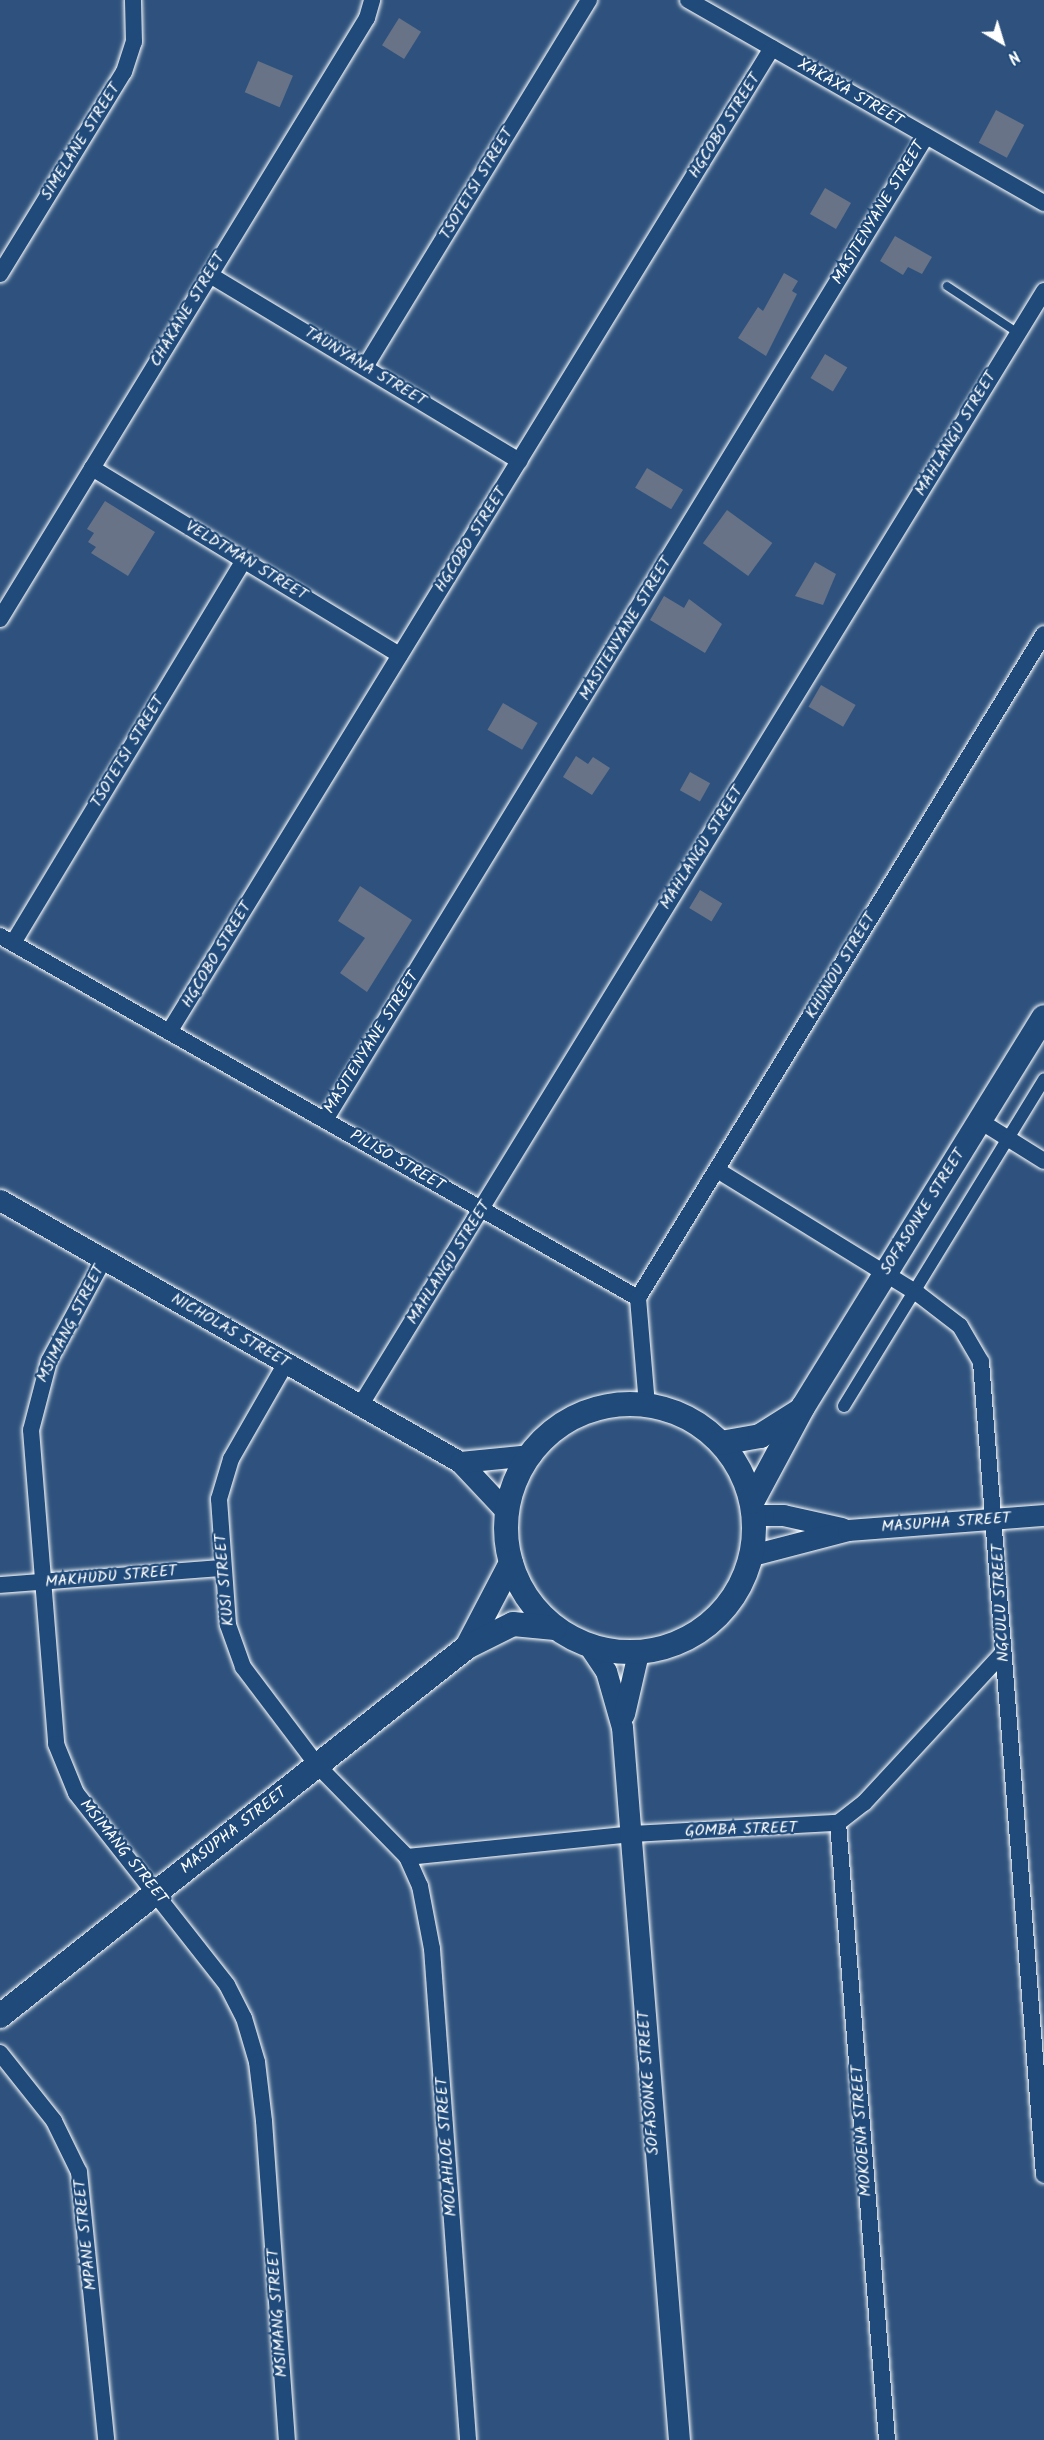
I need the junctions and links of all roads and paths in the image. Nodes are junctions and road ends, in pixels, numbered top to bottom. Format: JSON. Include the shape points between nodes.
{"nodes":[{"id":1,"x":133,"y":0,"type":"edge"},
{"id":2,"x":372,"y":0,"type":"edge"},
{"id":3,"x":589,"y":0,"type":"edge"},
{"id":4,"x":688,"y":0,"type":"edge"},
{"id":5,"x":772,"y":48,"type":"junction"},
{"id":6,"x":926,"y":136,"type":"junction"},
{"id":7,"x":1044,"y":203,"type":"edge"},
{"id":8,"x":0,"y":274,"type":"edge"},
{"id":9,"x":210,"y":274,"type":"junction"},
{"id":10,"x":947,"y":286,"type":"dead end"},
{"id":11,"x":1044,"y":291,"type":"edge"},
{"id":12,"x":1018,"y":333,"type":"junction"},
{"id":13,"x":365,"y":367,"type":"junction"},
{"id":14,"x":519,"y":460,"type":"junction"},
{"id":15,"x":92,"y":468,"type":"junction"},
{"id":16,"x":244,"y":560,"type":"junction"},
{"id":17,"x":0,"y":619,"type":"edge"},
{"id":18,"x":1044,"y":634,"type":"edge"},
{"id":19,"x":400,"y":655,"type":"junction"},
{"id":20,"x":6,"y":940,"type":"edge"},
{"id":21,"x":1044,"y":1017,"type":"edge"},
{"id":22,"x":169,"y":1032,"type":"junction"},
{"id":23,"x":1044,"y":1079,"type":"edge"},
{"id":24,"x":325,"y":1120,"type":"junction"},
{"id":25,"x":980,"y":1121,"type":"junction"},
{"id":26,"x":1009,"y":1139,"type":"junction"},
{"id":27,"x":1044,"y":1161,"type":"edge"},
{"id":28,"x":717,"y":1170,"type":"junction"},
{"id":29,"x":0,"y":1200,"type":"edge"},
{"id":30,"x":482,"y":1209,"type":"junction"},
{"id":31,"x":104,"y":1259,"type":"junction"},
{"id":32,"x":886,"y":1273,"type":"junction"},
{"id":33,"x":917,"y":1293,"type":"junction"},
{"id":34,"x":638,"y":1298,"type":"junction"},
{"id":35,"x":286,"y":1363,"type":"junction"},
{"id":36,"x":647,"y":1405,"type":"junction"},
{"id":37,"x":360,"y":1406,"type":"junction"},
{"id":38,"x":844,"y":1406,"type":"dead end"},
{"id":39,"x":803,"y":1407,"type":"junction"},
{"id":40,"x":721,"y":1443,"type":"junction"},
{"id":41,"x":531,"y":1455,"type":"junction"},
{"id":42,"x":460,"y":1462,"type":"junction"},
{"id":43,"x":753,"y":1509,"type":"junction"},
{"id":44,"x":507,"y":1512,"type":"junction"},
{"id":45,"x":1044,"y":1515,"type":"edge"},
{"id":46,"x":996,"y":1519,"type":"junction"},
{"id":47,"x":848,"y":1530,"type":"junction"},
{"id":48,"x":752,"y":1555,"type":"junction"},
{"id":49,"x":511,"y":1563,"type":"junction"},
{"id":50,"x":222,"y":1568,"type":"junction"},
{"id":51,"x":42,"y":1582,"type":"junction"},
{"id":52,"x":0,"y":1585,"type":"edge"},
{"id":53,"x":555,"y":1628,"type":"junction"},
{"id":54,"x":589,"y":1646,"type":"junction"},
{"id":55,"x":467,"y":1647,"type":"junction"},
{"id":56,"x":638,"y":1653,"type":"junction"},
{"id":57,"x":1003,"y":1653,"type":"junction"},
{"id":58,"x":622,"y":1726,"type":"junction"},
{"id":59,"x":317,"y":1765,"type":"junction"},
{"id":60,"x":838,"y":1822,"type":"junction"},
{"id":61,"x":632,"y":1834,"type":"junction"},
{"id":62,"x":407,"y":1857,"type":"junction"},
{"id":63,"x":156,"y":1893,"type":"junction"},
{"id":64,"x":0,"y":2016,"type":"edge"},
{"id":65,"x":0,"y":2053,"type":"edge"},
{"id":66,"x":1044,"y":2175,"type":"edge"},
{"id":67,"x":106,"y":2440,"type":"edge"},
{"id":68,"x":287,"y":2440,"type":"edge"},
{"id":69,"x":468,"y":2440,"type":"edge"},
{"id":70,"x":679,"y":2440,"type":"edge"},
{"id":71,"x":886,"y":2440,"type":"edge"}],
"edges":[{"from":1,"to":8,"type":"street","name":"SIMELANE STREET","via":[[134,42],[124,72]]},
{"from":2,"to":9,"type":"street","name":"CHAKANE STREET","via":[[367,18]]},
{"from":3,"to":13,"type":"street","name":"TSOTETSI STREET"},
{"from":4,"to":5,"type":"street","name":"XAKAXA STREET"},
{"from":5,"to":6,"type":"street","name":"XAKAXA STREET"},
{"from":5,"to":14,"type":"street","name":"HGCOBO STREET"},
{"from":6,"to":7,"type":"street","name":"XAKAXA STREET"},
{"from":6,"to":24,"type":"street","name":"MASITENYANE STREET"},
{"from":9,"to":13,"type":"street","name":"TAUNYANA STREET"},
{"from":9,"to":15,"type":"street","name":"CHAKANE STREET"},
{"from":10,"to":12,"type":"lane"},
{"from":11,"to":12,"type":"street","name":"MAHLANGU STREET"},
{"from":12,"to":30,"type":"street","name":"MAHLANGU STREET"},
{"from":13,"to":14,"type":"street","name":"TAUNYANA STREET"},
{"from":14,"to":19,"type":"street","name":"HGCOBO STREET"},
{"from":15,"to":16,"type":"street","name":"VELDTMAN STREET"},
{"from":15,"to":17,"type":"street","name":"CHAKANE STREET"},
{"from":16,"to":19,"type":"street","name":"VELDTMAN STREET"},
{"from":16,"to":20,"type":"street","name":"TSOTETSI STREET"},
{"from":18,"to":28,"type":"street","name":"KHUNOU STREET"},
{"from":19,"to":22,"type":"street","name":"HGCOBO STREET"},
{"from":20,"to":22,"type":"street","name":"PILISO STREET"},
{"from":21,"to":25,"type":"main road","name":"SOFASONKE STREET"},
{"from":22,"to":24,"type":"street","name":"PILISO STREET"},
{"from":23,"to":26,"type":"street"},
{"from":24,"to":30,"type":"street","name":"PILISO STREET"},
{"from":25,"to":26,"type":"street"},
{"from":25,"to":32,"type":"main road","name":"SOFASONKE STREET"},
{"from":26,"to":27,"type":"street"},
{"from":26,"to":33,"type":"street"},
{"from":28,"to":32,"type":"street","name":"NGCULU STREET"},
{"from":28,"to":34,"type":"street","name":"KHUNOU STREET"},
{"from":29,"to":31,"type":"street","name":"NICHOLAS STREET"},
{"from":30,"to":34,"type":"street","name":"PILISO STREET"},
{"from":30,"to":37,"type":"street","name":"MAHLANGU STREET"},
{"from":31,"to":35,"type":"street","name":"NICHOLAS STREET"},
{"from":31,"to":51,"type":"street","name":"MSIMANG STREET","via":[[49,1361],[35,1405],[31,1430]]},
{"from":32,"to":33,"type":"street","name":"NGCULU STREET"},
{"from":32,"to":39,"type":"main road","name":"SOFASONKE STREET"},
{"from":33,"to":38,"type":"street"},
{"from":33,"to":46,"type":"street","name":"NGCULU STREET","via":[[975,1345],[988,1407]]},
{"from":34,"to":36,"type":"street"},
{"from":35,"to":37,"type":"street","name":"NICHOLAS STREET"},
{"from":35,"to":50,"type":"street","name":"KUSI STREET","via":[[224,1479]]},
{"from":36,"to":40,"type":"main road","name":"SOFASONKE STREET","via":[[676,1412]]},
{"from":36,"to":41,"type":"main road","name":"SOFASONKE STREET","via":[[614,1405],[582,1414],[554,1431]]},
{"from":37,"to":42,"type":"street","name":"NICHOLAS STREET"},
{"from":39,"to":40,"type":"main road","name":"SOFASONKE STREET","via":[[760,1436]]},
{"from":39,"to":43,"type":"main road","name":"SOFASONKE STREET"},
{"from":40,"to":43,"type":"main road","name":"SOFASONKE STREET","via":[[742,1473]]},
{"from":41,"to":42,"type":"street"},
{"from":41,"to":44,"type":"main road","name":"SOFASONKE STREET"},
{"from":42,"to":44,"type":"street","name":"NICHOLAS STREET"},
{"from":43,"to":47,"type":"street","name":"MASUPHA STREET"},
{"from":43,"to":48,"type":"main road","name":"SOFASONKE STREET"},
{"from":44,"to":49,"type":"main road","name":"SOFASONKE STREET"},
{"from":45,"to":46,"type":"street","name":"MASUPHA STREET"},
{"from":46,"to":47,"type":"street","name":"MASUPHA STREET"},
{"from":46,"to":57,"type":"street","name":"NGCULU STREET"},
{"from":47,"to":48,"type":"street","name":"MASUPHA STREET"},
{"from":48,"to":56,"type":"main road","name":"SOFASONKE STREET","via":[[737,1592],[711,1623],[677,1644]]},
{"from":49,"to":53,"type":"main road","name":"SOFASONKE STREET","via":[[531,1602]]},
{"from":49,"to":55,"type":"main road","name":"MASUPHA STREET"},
{"from":50,"to":51,"type":"street","name":"MAKHUDU STREET"},
{"from":50,"to":59,"type":"street","name":"KUSI STREET","via":[[228,1625],[243,1667]]},
{"from":51,"to":52,"type":"street","name":"MAKHUDU STREET"},
{"from":51,"to":63,"type":"street","name":"MSIMANG STREET","via":[[56,1744],[64,1768],[82,1801]]},
{"from":53,"to":54,"type":"main road","name":"SOFASONKE STREET"},
{"from":53,"to":55,"type":"main road","name":"MASUPHA STREET","via":[[513,1624]]},
{"from":54,"to":56,"type":"main road","name":"SOFASONKE STREET"},
{"from":54,"to":58,"type":"street","name":"SOFASONKE STREET","via":[[606,1671]]},
{"from":55,"to":59,"type":"main road","name":"MASUPHA STREET"},
{"from":56,"to":58,"type":"street","name":"SOFASONKE STREET","via":[[628,1676]]},
{"from":57,"to":60,"type":"street","via":[[864,1803]]},
{"from":57,"to":66,"type":"street","name":"NGCULU STREET"},
{"from":58,"to":61,"type":"street","name":"SOFASONKE STREET"},
{"from":59,"to":62,"type":"street","name":"KUSI STREET"},
{"from":59,"to":63,"type":"main road","name":"MASUPHA STREET"},
{"from":60,"to":61,"type":"street","name":"GOMBA STREET"},
{"from":60,"to":71,"type":"street","name":"MOKOENA STREET"},
{"from":61,"to":62,"type":"street","name":"GOMBA STREET"},
{"from":61,"to":70,"type":"street","name":"SOFASONKE STREET"},
{"from":62,"to":69,"type":"street","name":"MOLAHLOE STREET","via":[[429,1918]]},
{"from":63,"to":64,"type":"main road","name":"MASUPHA STREET"},
{"from":63,"to":68,"type":"street","name":"MSIMANG STREET","via":[[227,1985],[257,2062]]},
{"from":65,"to":67,"type":"street","name":"MPANE STREET","via":[[54,2121],[79,2172]]}]}
